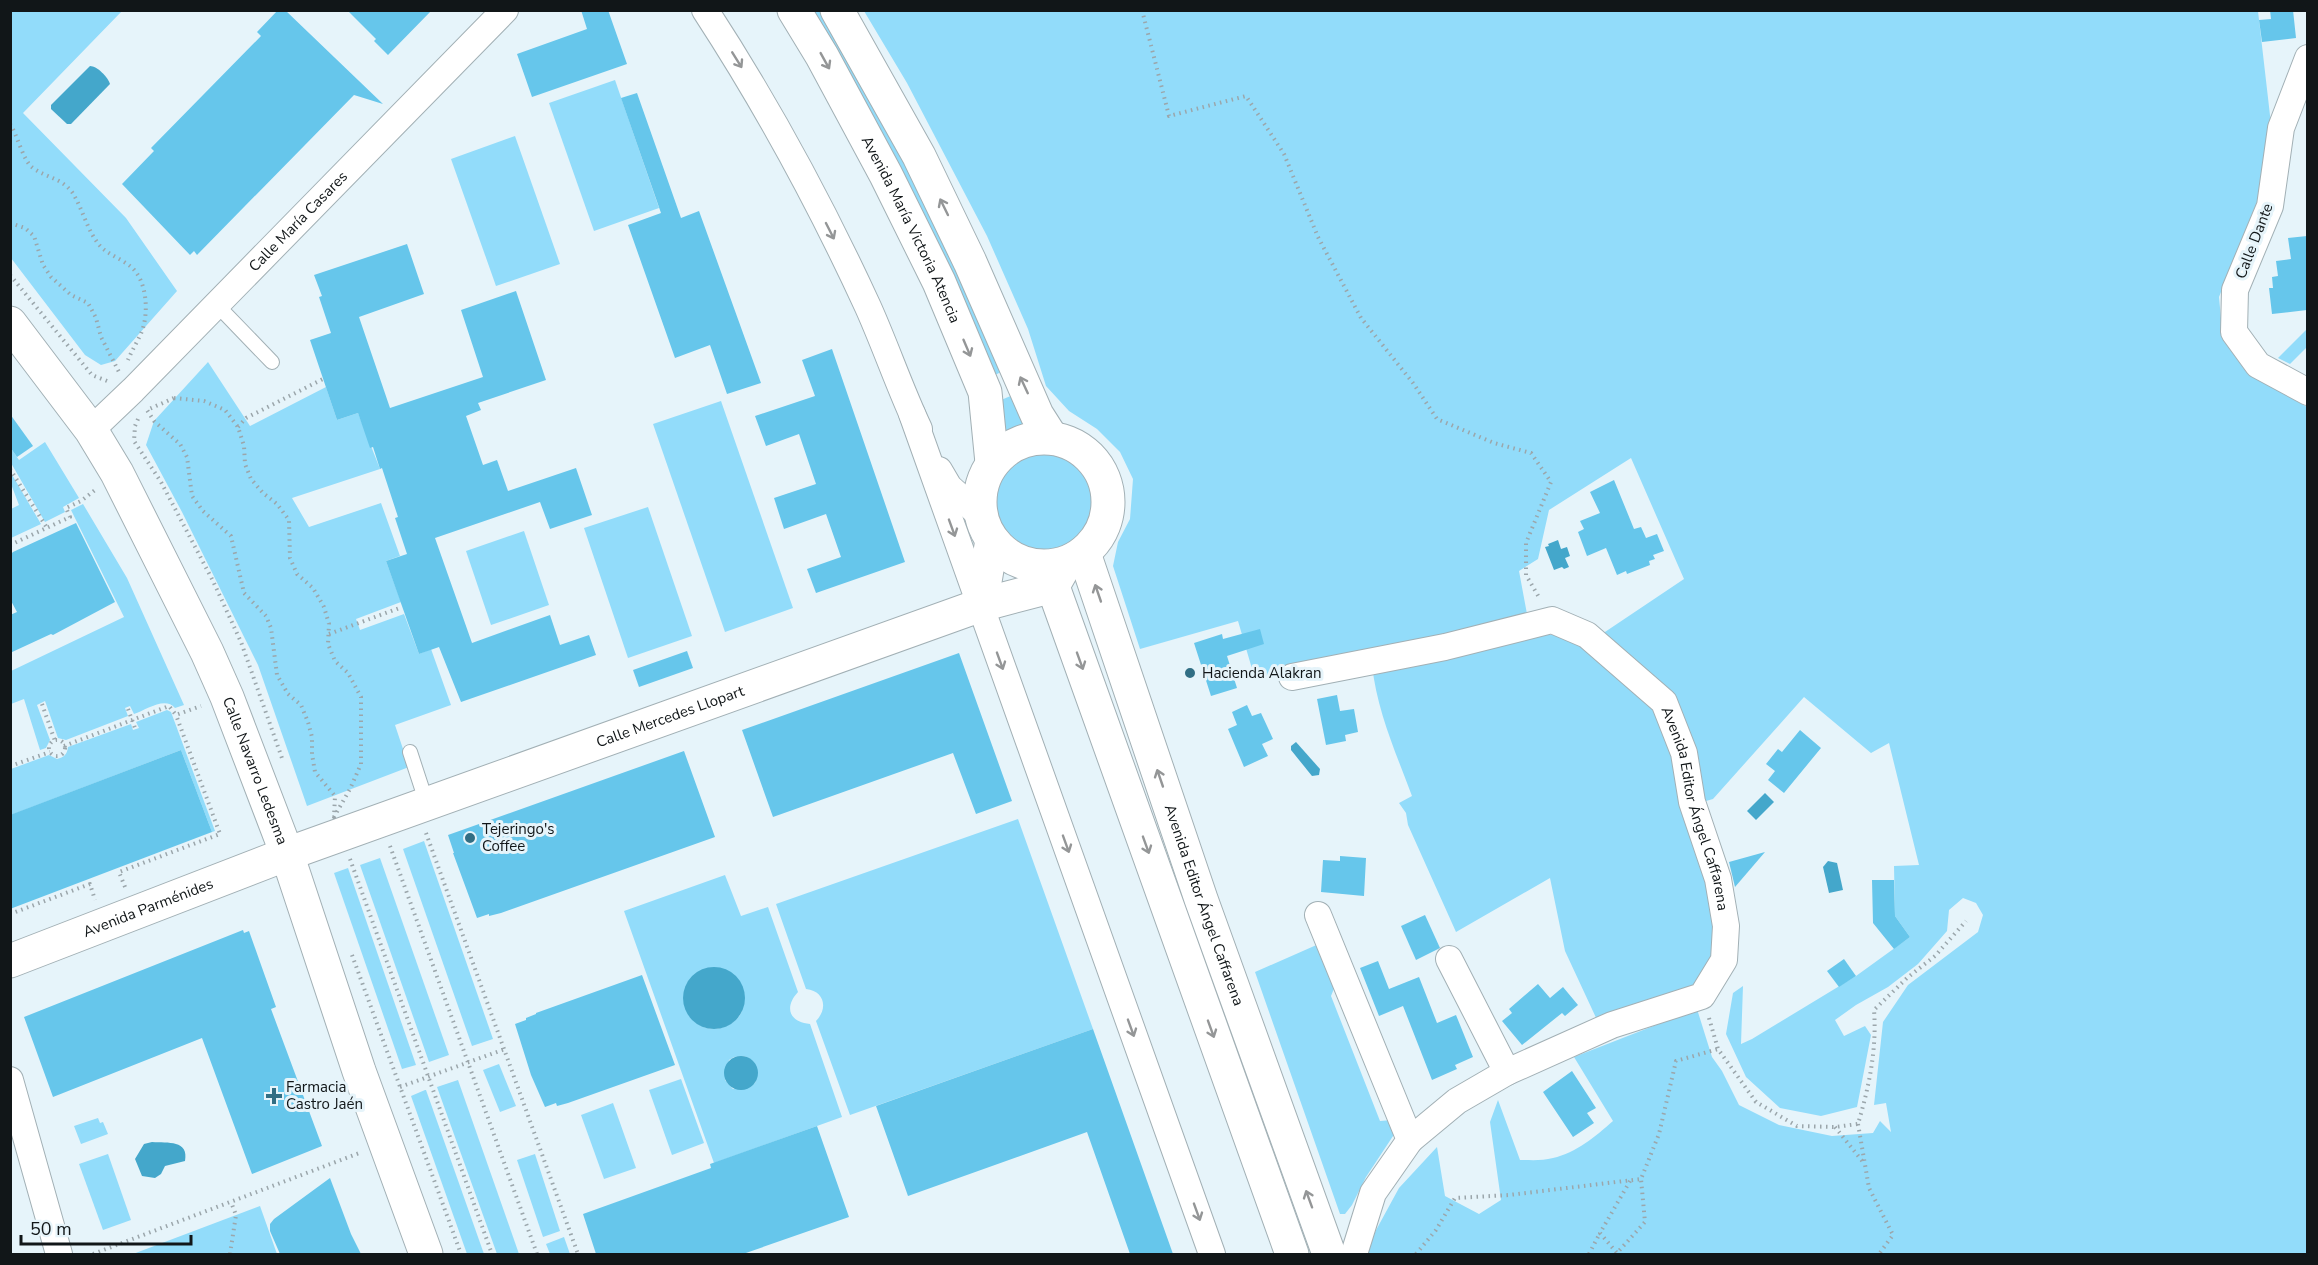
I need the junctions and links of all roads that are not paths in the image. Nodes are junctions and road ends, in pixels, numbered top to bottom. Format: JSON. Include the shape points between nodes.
{"nodes":[{"id":1,"x":505,"y":10,"type":"edge"},
{"id":2,"x":705,"y":10,"type":"edge"},
{"id":3,"x":794,"y":10,"type":"edge"},
{"id":4,"x":837,"y":10,"type":"edge"},
{"id":5,"x":2307,"y":58,"type":"edge"},
{"id":6,"x":217,"y":305,"type":"junction"},
{"id":7,"x":10,"y":323,"type":"edge"},
{"id":8,"x":272,"y":362,"type":"dead end"},
{"id":9,"x":2307,"y":392,"type":"edge"},
{"id":10,"x":912,"y":414,"type":"junction"},
{"id":11,"x":91,"y":430,"type":"junction"},
{"id":12,"x":1051,"y":437,"type":"junction"},
{"id":13,"x":992,"y":463,"type":"junction"},
{"id":14,"x":986,"y":528,"type":"junction"},
{"id":15,"x":1062,"y":567,"type":"junction"},
{"id":16,"x":981,"y":605,"type":"junction"},
{"id":17,"x":1292,"y":677,"type":"dead end"},
{"id":18,"x":410,"y":752,"type":"dead end"},
{"id":19,"x":426,"y":816,"type":"junction"},
{"id":20,"x":287,"y":854,"type":"junction"},
{"id":21,"x":1317,"y":915,"type":"dead end"},
{"id":22,"x":1449,"y":959,"type":"dead end"},
{"id":23,"x":10,"y":962,"type":"edge"},
{"id":24,"x":1507,"y":1072,"type":"junction"},
{"id":25,"x":10,"y":1080,"type":"edge"},
{"id":26,"x":1410,"y":1140,"type":"junction"},
{"id":27,"x":59,"y":1254,"type":"edge"},
{"id":28,"x":426,"y":1254,"type":"edge"},
{"id":29,"x":1212,"y":1254,"type":"edge"},
{"id":30,"x":1292,"y":1254,"type":"edge"},
{"id":31,"x":1329,"y":1254,"type":"edge"},
{"id":32,"x":1354,"y":1254,"type":"edge"}],
"edges":[{"from":1,"to":6,"type":"street","name":"Calle María Casares"},
{"from":2,"to":10,"type":"street","one_way":true,"via":[[739,63],[814,200],[868,306]]},
{"from":3,"to":13,"type":"main road","name":"Avenida María Victoria Atencia","one_way":true,"via":[[886,175],[939,282],[985,392]]},
{"from":12,"to":4,"type":"main road","one_way":true,"via":[[1037,415],[919,156]]},
{"from":5,"to":9,"type":"street","name":"Calle Dante","via":[[2281,128],[2270,206],[2235,290],[2234,332],[2258,365]]},
{"from":6,"to":8,"type":"lane"},
{"from":6,"to":11,"type":"street","name":"Calle María Casares"},
{"from":7,"to":11,"type":"main road","name":"Calle Navarro Ledesma"},
{"from":10,"to":14,"type":"street","via":[[949,487]]},
{"from":10,"to":16,"type":"street","one_way":true},
{"from":11,"to":20,"type":"main road","name":"Calle Navarro Ledesma","via":[[117,473],[207,652]]},
{"from":12,"to":13,"type":"main road","via":[[1018,442]]},
{"from":12,"to":15,"type":"main road","via":[[1085,452],[1106,484],[1109,503],[1106,522],[1097,539]]},
{"from":13,"to":14,"type":"main road","via":[[981,488]]},
{"from":14,"to":15,"type":"main road","via":[[1016,560]]},
{"from":14,"to":16,"type":"main road"},
{"from":15,"to":16,"type":"main road","name":"Calle Mercedes Llopart"},
{"from":15,"to":30,"type":"main road","one_way":true},
{"from":31,"to":15,"type":"main road","name":"Avenida Editor Ángel Caffarena","one_way":true,"via":[[1201,899]]},
{"from":16,"to":19,"type":"main road","name":"Calle Mercedes Llopart"},
{"from":16,"to":29,"type":"street","one_way":true},
{"from":17,"to":24,"type":"street","name":"Avenida Editor Ángel Caffarena","via":[[1445,647],[1552,620],[1587,635],[1664,702],[1684,753],[1692,802],[1718,879],[1726,926],[1724,960],[1702,996],[1612,1025]]},
{"from":18,"to":19,"type":"lane"},
{"from":19,"to":20,"type":"main road","name":"Calle Mercedes Llopart"},
{"from":20,"to":23,"type":"main road","name":"Avenida Parménides"},
{"from":20,"to":28,"type":"main road","name":"Calle Navarro Ledesma"},
{"from":21,"to":26,"type":"street"},
{"from":22,"to":24,"type":"street"},
{"from":24,"to":26,"type":"street","via":[[1457,1101]]},
{"from":25,"to":27,"type":"street"},
{"from":26,"to":32,"type":"street","via":[[1373,1193]]}]}
